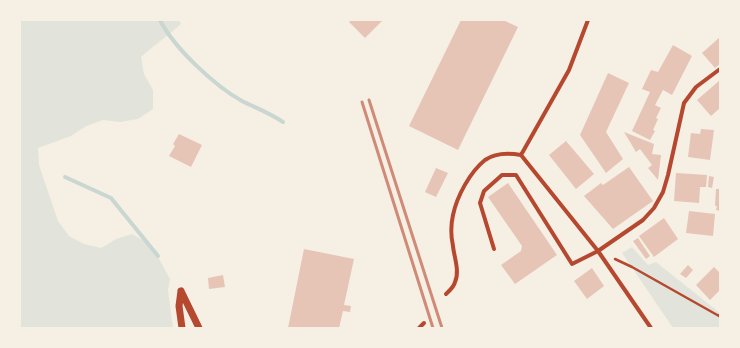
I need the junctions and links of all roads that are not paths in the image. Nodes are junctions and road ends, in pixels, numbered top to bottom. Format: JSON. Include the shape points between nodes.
{"nodes":[{"id":1,"x":588,"y":20,"type":"edge"},
{"id":2,"x":720,"y":69,"type":"edge"},
{"id":3,"x":521,"y":155,"type":"junction"},
{"id":4,"x":494,"y":249,"type":"dead end"},
{"id":5,"x":598,"y":251,"type":"junction"},
{"id":6,"x":446,"y":294,"type":"dead end"},
{"id":7,"x":424,"y":323,"type":"dead end"},
{"id":8,"x":182,"y":328,"type":"edge"},
{"id":9,"x":198,"y":328,"type":"edge"},
{"id":10,"x":419,"y":328,"type":"edge"},
{"id":11,"x":652,"y":328,"type":"edge"}],
"edges":[{"from":1,"to":3,"type":"street","via":[[569,70]]},
{"from":2,"to":5,"type":"street","via":[[696,87],[684,103],[668,176],[654,208],[643,220]]},
{"from":3,"to":5,"type":"street"},
{"from":3,"to":6,"type":"street","via":[[503,154],[486,160],[462,190],[453,216],[452,243],[457,269],[456,279]]},
{"from":4,"to":5,"type":"street","via":[[480,203],[484,191],[502,175],[516,175],[572,264]]},
{"from":5,"to":11,"type":"street"},
{"from":7,"to":10,"type":"street"},
{"from":8,"to":9,"type":"street","via":[[179,306],[181,291]]}]}
